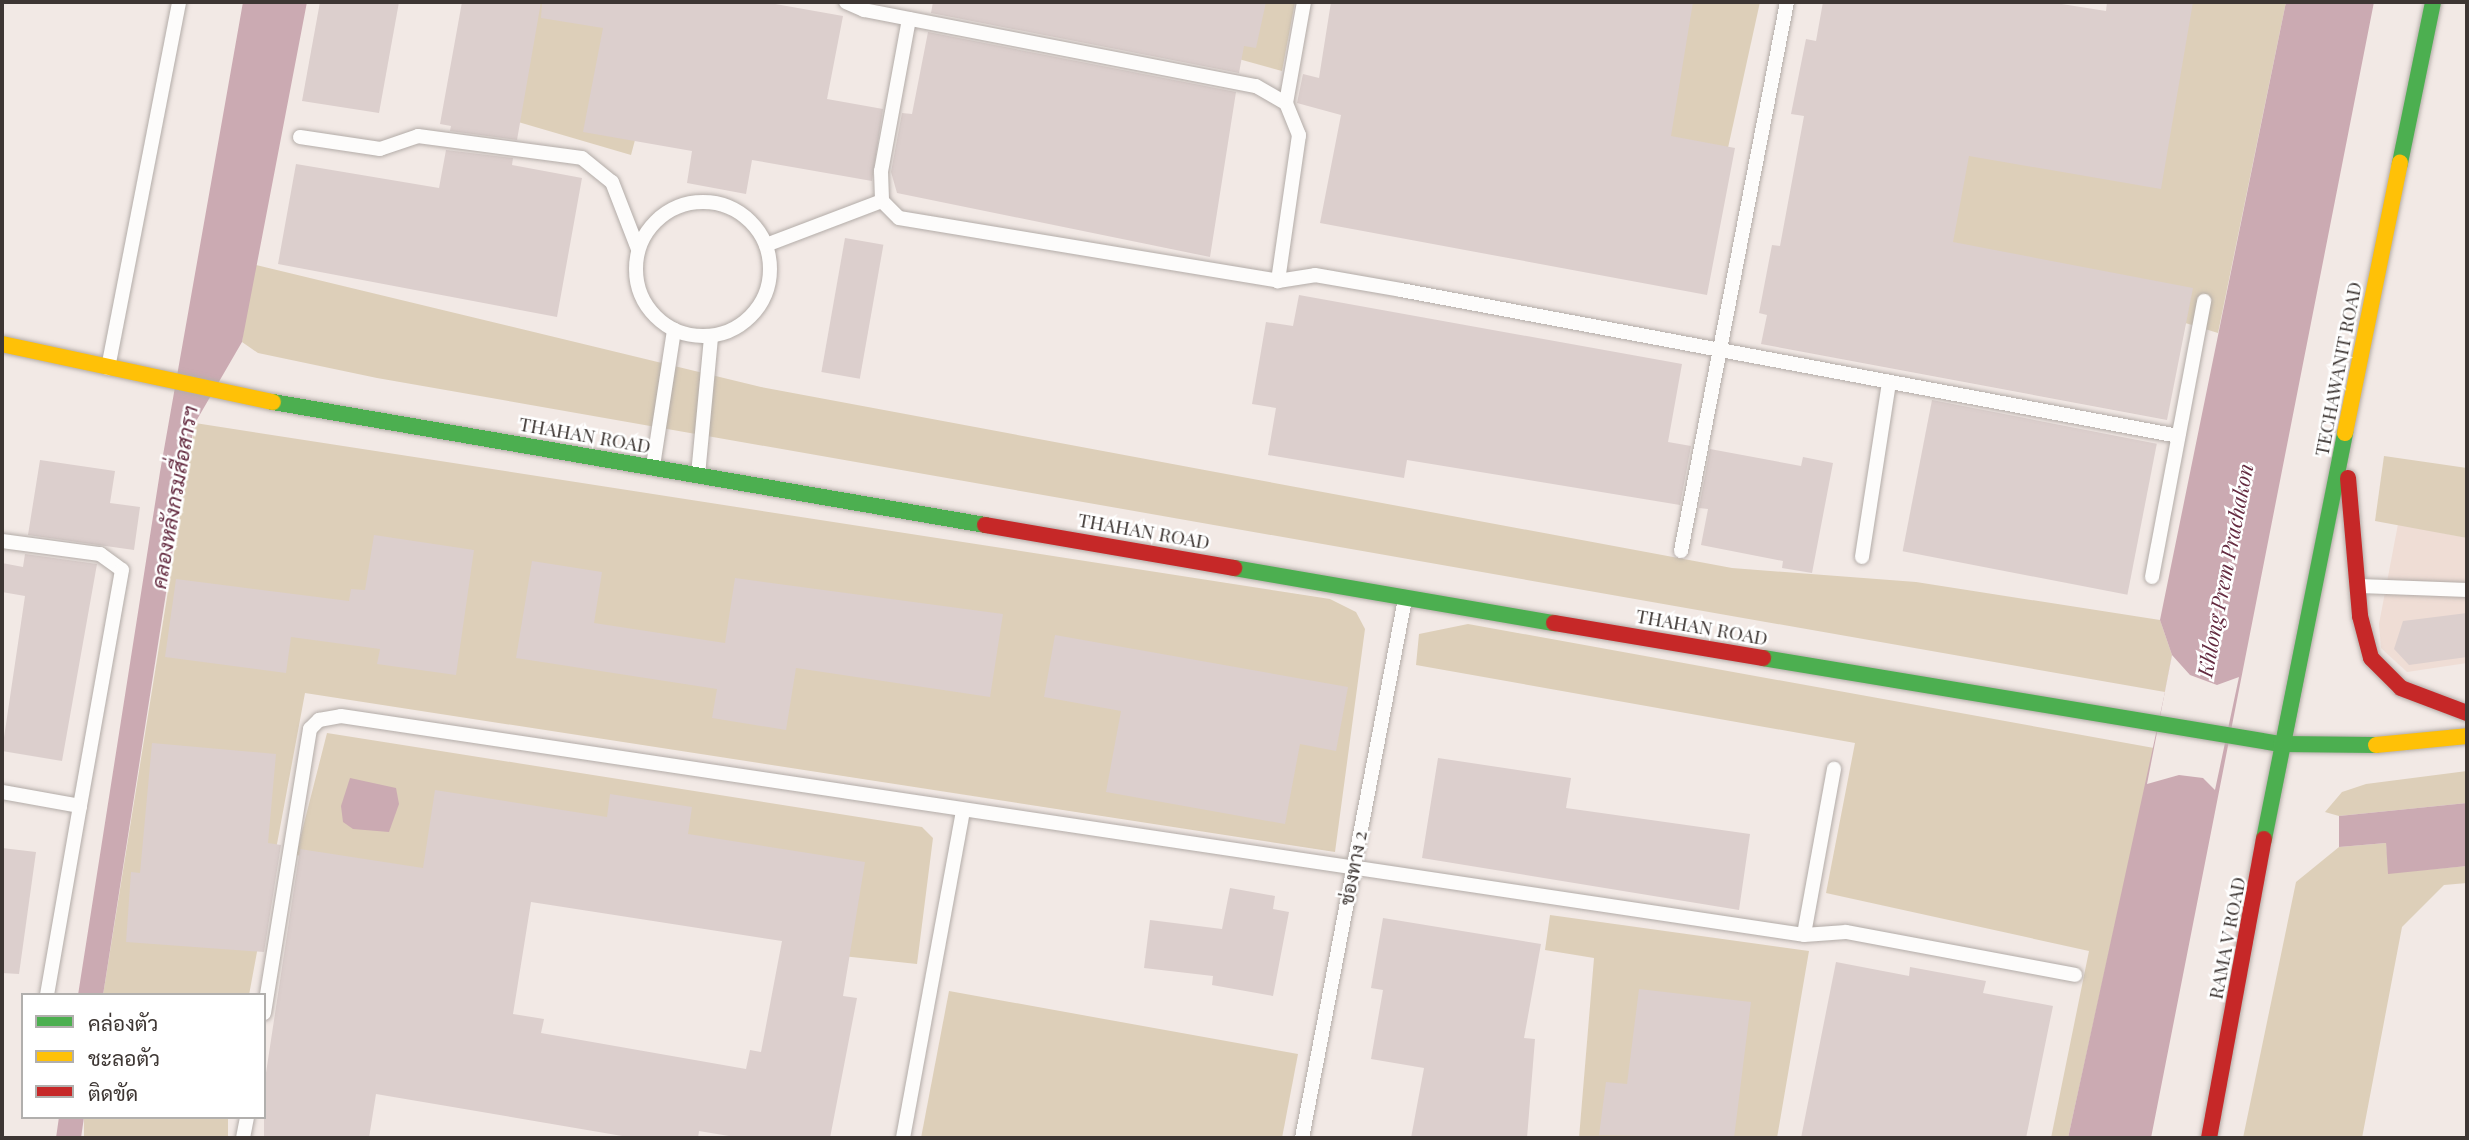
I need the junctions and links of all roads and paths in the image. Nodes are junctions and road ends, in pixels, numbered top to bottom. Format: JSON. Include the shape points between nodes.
{"nodes":[{"id":1,"x":179,"y":2,"type":"edge"},
{"id":2,"x":846,"y":2,"type":"edge"},
{"id":3,"x":1304,"y":2,"type":"edge"},
{"id":4,"x":1787,"y":2,"type":"edge"},
{"id":5,"x":2433,"y":2,"type":"edge"},
{"id":6,"x":909,"y":19,"type":"junction"},
{"id":7,"x":1286,"y":103,"type":"junction"},
{"id":8,"x":300,"y":137,"type":"dead end"},
{"id":9,"x":882,"y":201,"type":"junction"},
{"id":10,"x":766,"y":245,"type":"junction"},
{"id":11,"x":638,"y":249,"type":"junction"},
{"id":12,"x":1278,"y":281,"type":"junction"},
{"id":13,"x":2204,"y":301,"type":"dead end"},
{"id":14,"x":674,"y":330,"type":"junction"},
{"id":15,"x":711,"y":337,"type":"junction"},
{"id":16,"x":2,"y":344,"type":"edge"},
{"id":17,"x":1720,"y":350,"type":"junction"},
{"id":18,"x":108,"y":368,"type":"junction"},
{"id":19,"x":1889,"y":382,"type":"junction"},
{"id":20,"x":2178,"y":436,"type":"junction"},
{"id":21,"x":2345,"y":445,"type":"junction"},
{"id":22,"x":652,"y":467,"type":"junction"},
{"id":23,"x":698,"y":475,"type":"junction"},
{"id":24,"x":2,"y":541,"type":"edge"},
{"id":25,"x":1681,"y":551,"type":"dead end"},
{"id":26,"x":1861,"y":557,"type":"dead end"},
{"id":27,"x":2152,"y":577,"type":"dead end"},
{"id":28,"x":2358,"y":586,"type":"junction"},
{"id":29,"x":2467,"y":590,"type":"edge"},
{"id":30,"x":1405,"y":597,"type":"junction"},
{"id":31,"x":2467,"y":713,"type":"edge"},
{"id":32,"x":2467,"y":736,"type":"edge"},
{"id":33,"x":2281,"y":744,"type":"junction"},
{"id":34,"x":1834,"y":769,"type":"dead end"},
{"id":35,"x":2,"y":792,"type":"edge"},
{"id":36,"x":80,"y":806,"type":"junction"},
{"id":37,"x":963,"y":811,"type":"junction"},
{"id":38,"x":1353,"y":870,"type":"junction"},
{"id":39,"x":1804,"y":934,"type":"junction"},
{"id":40,"x":2075,"y":975,"type":"dead end"},
{"id":41,"x":47,"y":993,"type":"edge"},
{"id":42,"x":266,"y":1001,"type":"edge"},
{"id":43,"x":247,"y":1119,"type":"edge"},
{"id":44,"x":243,"y":1138,"type":"edge"},
{"id":45,"x":902,"y":1138,"type":"edge"},
{"id":46,"x":1302,"y":1138,"type":"edge"},
{"id":47,"x":2209,"y":1138,"type":"edge"}],
"edges":[{"from":1,"to":18,"type":"lane"},
{"from":2,"to":6,"type":"lane"},
{"from":3,"to":7,"type":"lane"},
{"from":4,"to":17,"type":"lane"},
{"from":5,"to":21,"type":"main road","name":"TECHAWANIT ROAD"},
{"from":6,"to":7,"type":"lane","via":[[1256,86]]},
{"from":6,"to":9,"type":"lane","via":[[881,171]]},
{"from":7,"to":12,"type":"lane","via":[[1299,135]]},
{"from":8,"to":11,"type":"lane","via":[[380,149],[418,135],[582,158],[612,182]]},
{"from":9,"to":10,"type":"lane"},
{"from":9,"to":12,"type":"lane","via":[[899,218]]},
{"from":10,"to":11,"type":"lane","via":[[749,219],[709,202],[666,213]]},
{"from":10,"to":15,"type":"lane","via":[[771,279],[764,300],[742,324]]},
{"from":11,"to":14,"type":"lane","via":[[639,293],[651,313]]},
{"from":12,"to":17,"type":"lane","via":[[1315,275]]},
{"from":13,"to":20,"type":"lane"},
{"from":14,"to":15,"type":"lane"},
{"from":14,"to":22,"type":"lane"},
{"from":15,"to":23,"type":"lane"},
{"from":16,"to":18,"type":"main road","name":"THAHAN ROAD"},
{"from":17,"to":19,"type":"lane"},
{"from":17,"to":25,"type":"lane"},
{"from":18,"to":22,"type":"main road","name":"THAHAN ROAD","via":[[212,392]]},
{"from":19,"to":20,"type":"lane"},
{"from":19,"to":26,"type":"lane"},
{"from":20,"to":27,"type":"lane"},
{"from":21,"to":28,"type":"main road"},
{"from":21,"to":33,"type":"main road","name":"TECHAWANIT ROAD"},
{"from":22,"to":23,"type":"main road","name":"THAHAN ROAD"},
{"from":23,"to":30,"type":"main road","name":"THAHAN ROAD"},
{"from":24,"to":36,"type":"lane","via":[[100,554],[122,570]]},
{"from":28,"to":29,"type":"lane"},
{"from":28,"to":31,"type":"main road","via":[[2371,658],[2402,688]]},
{"from":30,"to":33,"type":"main road","name":"THAHAN ROAD"},
{"from":30,"to":38,"type":"lane","name":"ช่องทาง 2"},
{"from":32,"to":33,"type":"main road","name":"THAHAN ROAD","via":[[2377,745]]},
{"from":33,"to":47,"type":"main road","name":"RAMA V ROAD"},
{"from":34,"to":39,"type":"lane"},
{"from":35,"to":36,"type":"lane"},
{"from":36,"to":41,"type":"lane"},
{"from":37,"to":38,"type":"lane"},
{"from":37,"to":42,"type":"lane","via":[[341,716],[319,720],[310,729]]},
{"from":37,"to":45,"type":"lane"},
{"from":38,"to":39,"type":"lane"},
{"from":38,"to":46,"type":"lane","name":"ช่องทาง 2"},
{"from":39,"to":40,"type":"lane","via":[[1846,932]]},
{"from":43,"to":44,"type":"lane"}]}
